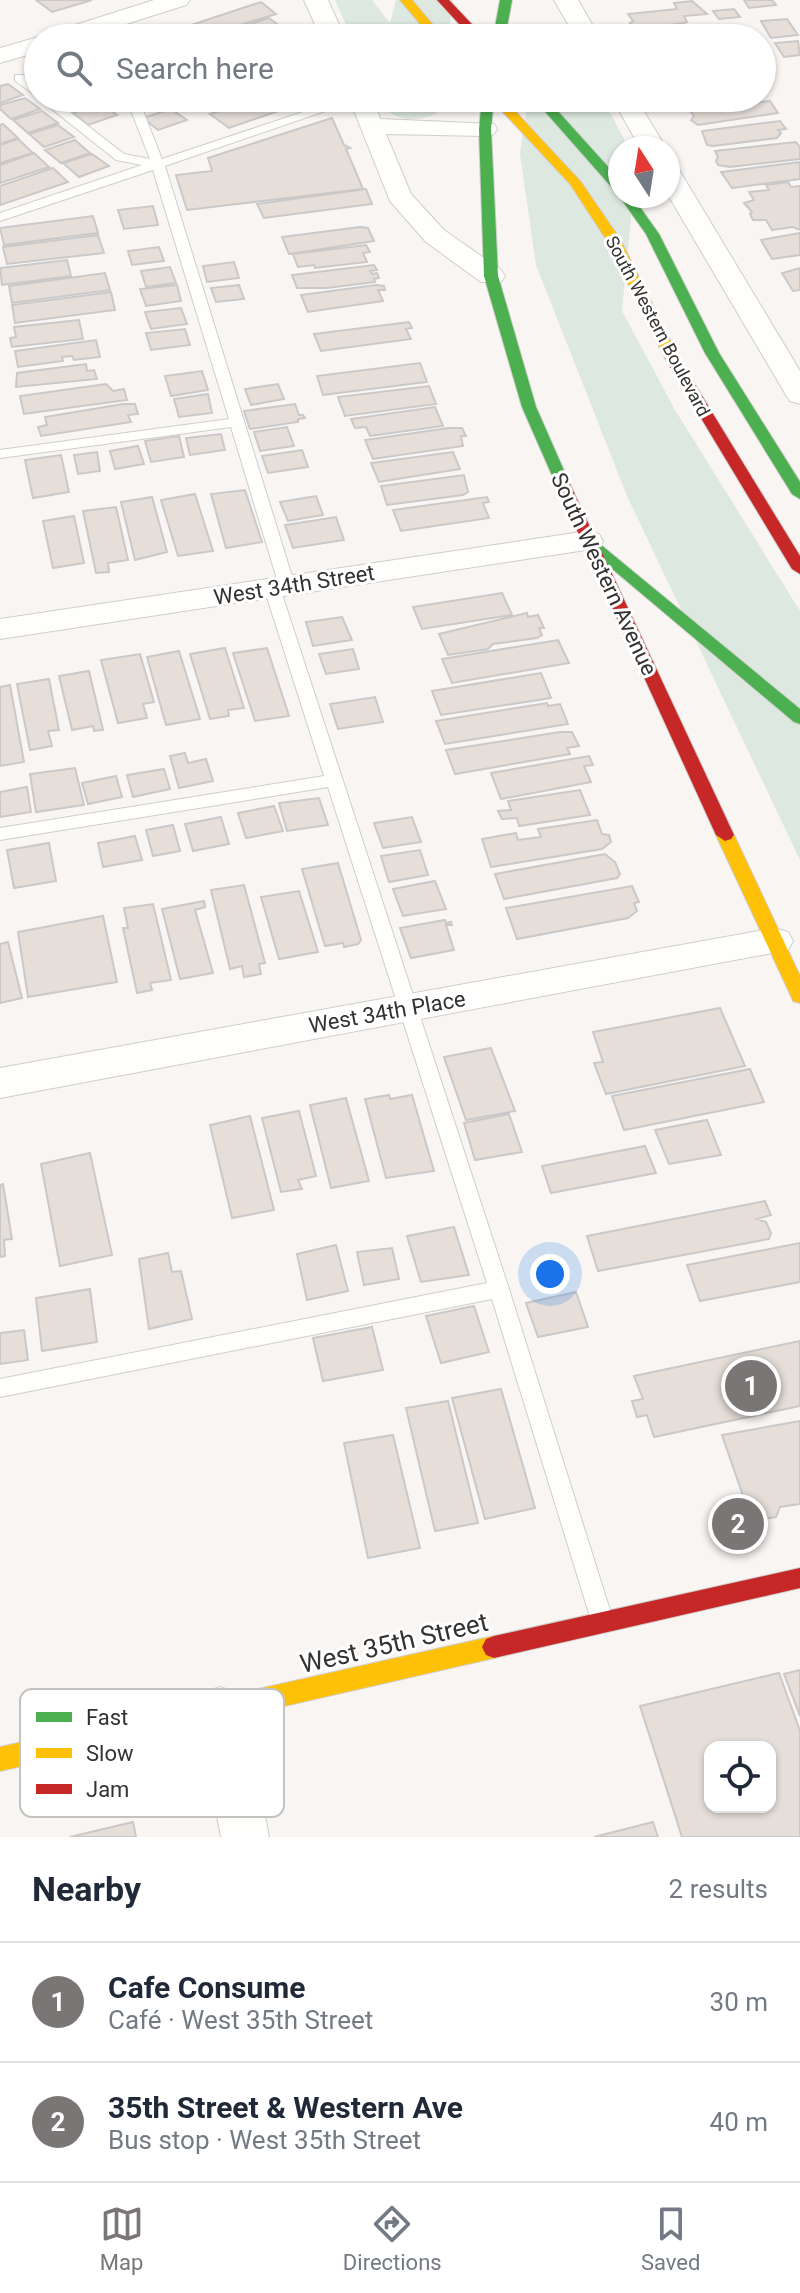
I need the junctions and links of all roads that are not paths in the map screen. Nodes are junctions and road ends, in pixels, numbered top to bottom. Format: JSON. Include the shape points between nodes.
{"nodes":[{"id":1,"x":178,"y":0,"type":"edge"},
{"id":2,"x":316,"y":0,"type":"edge"},
{"id":3,"x":406,"y":0,"type":"edge"},
{"id":4,"x":506,"y":0,"type":"edge"},
{"id":5,"x":566,"y":0,"type":"edge"},
{"id":6,"x":447,"y":5,"type":"edge"},
{"id":7,"x":102,"y":24,"type":"edge"},
{"id":8,"x":327,"y":24,"type":"edge"},
{"id":9,"x":426,"y":24,"type":"edge"},
{"id":10,"x":465,"y":24,"type":"edge"},
{"id":11,"x":502,"y":24,"type":"edge"},
{"id":12,"x":580,"y":24,"type":"edge"},
{"id":13,"x":24,"y":48,"type":"edge"},
{"id":14,"x":0,"y":56,"type":"edge"},
{"id":15,"x":19,"y":78,"type":"dead end"},
{"id":16,"x":24,"y":82,"type":"edge"},
{"id":17,"x":62,"y":112,"type":"edge"},
{"id":18,"x":138,"y":112,"type":"edge"},
{"id":19,"x":316,"y":112,"type":"edge"},
{"id":20,"x":364,"y":112,"type":"edge"},
{"id":21,"x":487,"y":112,"type":"edge"},
{"id":22,"x":510,"y":112,"type":"edge"},
{"id":23,"x":553,"y":112,"type":"edge"},
{"id":24,"x":632,"y":112,"type":"edge"},
{"id":25,"x":370,"y":126,"type":"junction"},
{"id":26,"x":485,"y":129,"type":"junction"},
{"id":27,"x":646,"y":136,"type":"edge"},
{"id":28,"x":158,"y":164,"type":"junction"},
{"id":29,"x":608,"y":174,"type":"edge"},
{"id":30,"x":680,"y":193,"type":"edge"},
{"id":31,"x":634,"y":208,"type":"edge"},
{"id":32,"x":0,"y":217,"type":"edge"},
{"id":33,"x":491,"y":276,"type":"junction"},
{"id":34,"x":800,"y":395,"type":"edge"},
{"id":35,"x":236,"y":422,"type":"junction"},
{"id":36,"x":0,"y":454,"type":"edge"},
{"id":37,"x":800,"y":494,"type":"edge"},
{"id":38,"x":588,"y":541,"type":"junction"},
{"id":39,"x":800,"y":569,"type":"edge"},
{"id":40,"x":279,"y":587,"type":"junction"},
{"id":41,"x":0,"y":629,"type":"edge"},
{"id":42,"x":800,"y":718,"type":"edge"},
{"id":43,"x":335,"y":780,"type":"junction"},
{"id":44,"x":0,"y":834,"type":"edge"},
{"id":45,"x":775,"y":941,"type":"junction"},
{"id":46,"x":800,"y":996,"type":"edge"},
{"id":47,"x":409,"y":1008,"type":"junction"},
{"id":48,"x":0,"y":1083,"type":"edge"},
{"id":49,"x":499,"y":1289,"type":"junction"},
{"id":50,"x":0,"y":1388,"type":"edge"},
{"id":51,"x":800,"y":1578,"type":"edge"},
{"id":52,"x":602,"y":1623,"type":"junction"},
{"id":53,"x":284,"y":1695,"type":"edge"},
{"id":54,"x":20,"y":1754,"type":"edge"},
{"id":55,"x":0,"y":1759,"type":"edge"},
{"id":56,"x":241,"y":1817,"type":"edge"},
{"id":57,"x":245,"y":1837,"type":"edge"}],
"edges":[{"from":1,"to":7,"type":"street"},
{"from":2,"to":8,"type":"street"},
{"from":3,"to":9,"type":"main road"},
{"from":4,"to":11,"type":"main road"},
{"from":5,"to":12,"type":"street"},
{"from":6,"to":10,"type":"main road"},
{"from":13,"to":14,"type":"street"},
{"from":15,"to":16,"type":"lane"},
{"from":17,"to":28,"type":"lane","via":[[120,157]]},
{"from":18,"to":28,"type":"lane"},
{"from":19,"to":28,"type":"lane"},
{"from":20,"to":25,"type":"street"},
{"from":21,"to":26,"type":"main road","name":"South Western Avenue"},
{"from":22,"to":39,"type":"main road","name":"South Western Boulevard","via":[[575,182],[613,239],[672,358]]},
{"from":23,"to":29,"type":"main road"},
{"from":24,"to":27,"type":"street"},
{"from":25,"to":26,"type":"street"},
{"from":25,"to":33,"type":"street","via":[[399,196],[435,236]]},
{"from":26,"to":33,"type":"main road","name":"South Western Avenue"},
{"from":28,"to":32,"type":"lane"},
{"from":28,"to":35,"type":"lane"},
{"from":30,"to":34,"type":"street"},
{"from":31,"to":37,"type":"main road","name":"South Western Boulevard","via":[[712,353]]},
{"from":33,"to":38,"type":"main road","name":"South Western Avenue","via":[[529,407]]},
{"from":35,"to":36,"type":"lane"},
{"from":35,"to":40,"type":"lane"},
{"from":38,"to":40,"type":"street","name":"West 34th Street"},
{"from":38,"to":42,"type":"main road"},
{"from":38,"to":45,"type":"main road","name":"South Western Avenue"},
{"from":40,"to":41,"type":"street","name":"West 34th Street"},
{"from":40,"to":43,"type":"lane"},
{"from":43,"to":44,"type":"lane"},
{"from":43,"to":47,"type":"lane"},
{"from":45,"to":46,"type":"main road","name":"South Western Avenue"},
{"from":45,"to":47,"type":"street","name":"West 34th Place"},
{"from":47,"to":48,"type":"street","name":"West 34th Place"},
{"from":47,"to":49,"type":"lane"},
{"from":49,"to":50,"type":"lane"},
{"from":49,"to":52,"type":"lane"},
{"from":51,"to":52,"type":"main road","name":"West 35th Street"},
{"from":52,"to":53,"type":"main road","name":"West 35th Street"},
{"from":54,"to":55,"type":"main road","name":"West 35th Street"},
{"from":56,"to":57,"type":"street"}]}
